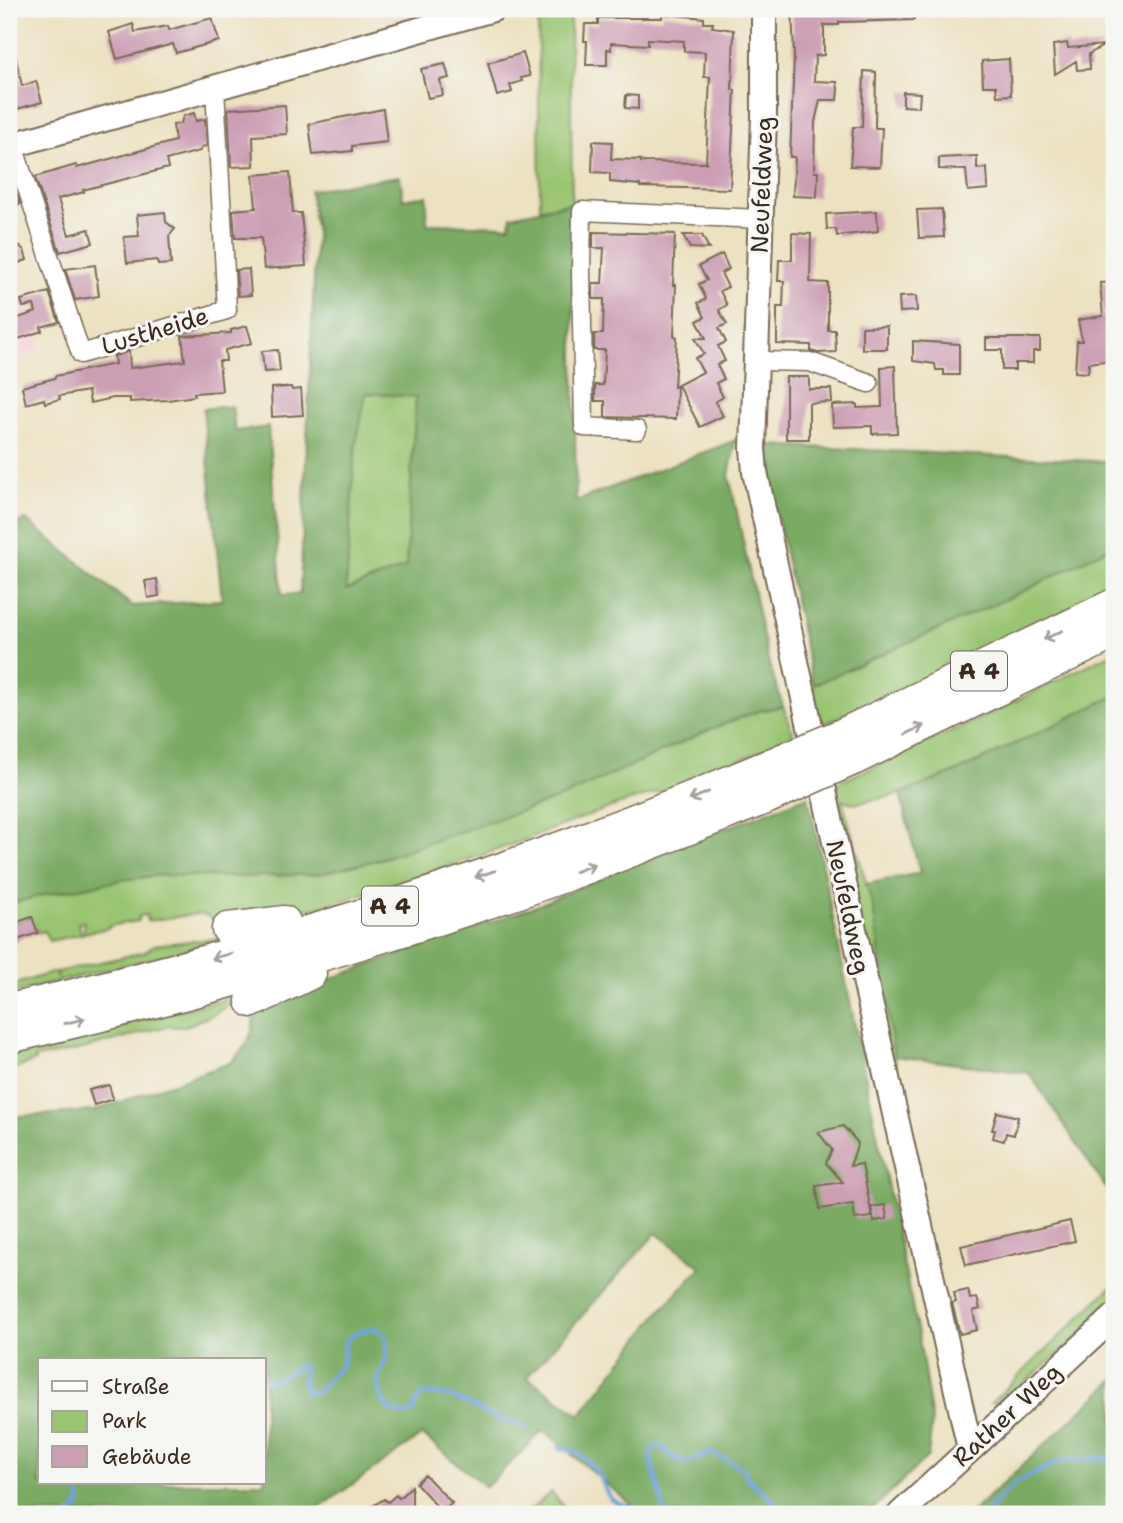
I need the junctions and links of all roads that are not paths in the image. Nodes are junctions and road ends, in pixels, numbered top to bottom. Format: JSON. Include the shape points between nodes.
{"nodes":[{"id":1,"x":493,"y":9,"type":"edge"},
{"id":2,"x":764,"y":9,"type":"edge"},
{"id":3,"x":215,"y":88,"type":"junction"},
{"id":4,"x":11,"y":145,"type":"edge"},
{"id":5,"x":761,"y":219,"type":"junction"},
{"id":6,"x":757,"y":361,"type":"junction"},
{"id":7,"x":869,"y":383,"type":"dead end"},
{"id":8,"x":637,"y":430,"type":"dead end"},
{"id":9,"x":1114,"y":605,"type":"edge"},
{"id":10,"x":1114,"y":633,"type":"edge"},
{"id":11,"x":848,"y":747,"type":"junction"},
{"id":12,"x":765,"y":783,"type":"junction"},
{"id":13,"x":386,"y":908,"type":"junction"},
{"id":14,"x":228,"y":929,"type":"dead end"},
{"id":15,"x":376,"y":938,"type":"junction"},
{"id":16,"x":252,"y":1001,"type":"dead end"},
{"id":17,"x":9,"y":1010,"type":"edge"},
{"id":18,"x":9,"y":1037,"type":"edge"},
{"id":19,"x":1114,"y":1317,"type":"edge"},
{"id":20,"x":970,"y":1449,"type":"junction"},
{"id":21,"x":900,"y":1514,"type":"edge"}],
"edges":[{"from":1,"to":3,"type":"main road","name":"Lustheide"},
{"from":2,"to":5,"type":"main road","name":"Neufeldweg"},
{"from":3,"to":4,"type":"main road","name":"Lustheide"},
{"from":3,"to":4,"type":"street","name":"Lustheide","via":[[226,310],[81,354]]},
{"from":5,"to":6,"type":"main road","name":"Neufeldweg"},
{"from":5,"to":8,"type":"street","via":[[582,211],[584,427]]},
{"from":6,"to":7,"type":"street","via":[[810,362]]},
{"from":6,"to":20,"type":"main road","name":"Neufeldweg","via":[[753,449],[760,506]]},
{"from":9,"to":11,"type":"highway","number":"A 4","one_way":true},
{"from":11,"to":10,"type":"highway","number":"A 4","one_way":true},
{"from":11,"to":12,"type":"highway","number":"A 4","bridge":true},
{"from":12,"to":13,"type":"highway","number":"A 4","one_way":true,"via":[[680,804]]},
{"from":15,"to":12,"type":"highway","number":"A 4","one_way":true,"via":[[530,888]]},
{"from":13,"to":14,"type":"highway"},
{"from":13,"to":17,"type":"highway","number":"A 4","one_way":true,"via":[[212,959]]},
{"from":15,"to":16,"type":"highway"},
{"from":18,"to":15,"type":"highway","number":"A 4","one_way":true},
{"from":19,"to":20,"type":"main road","name":"Rather Weg"},
{"from":20,"to":21,"type":"main road","name":"Rather Weg"}]}
